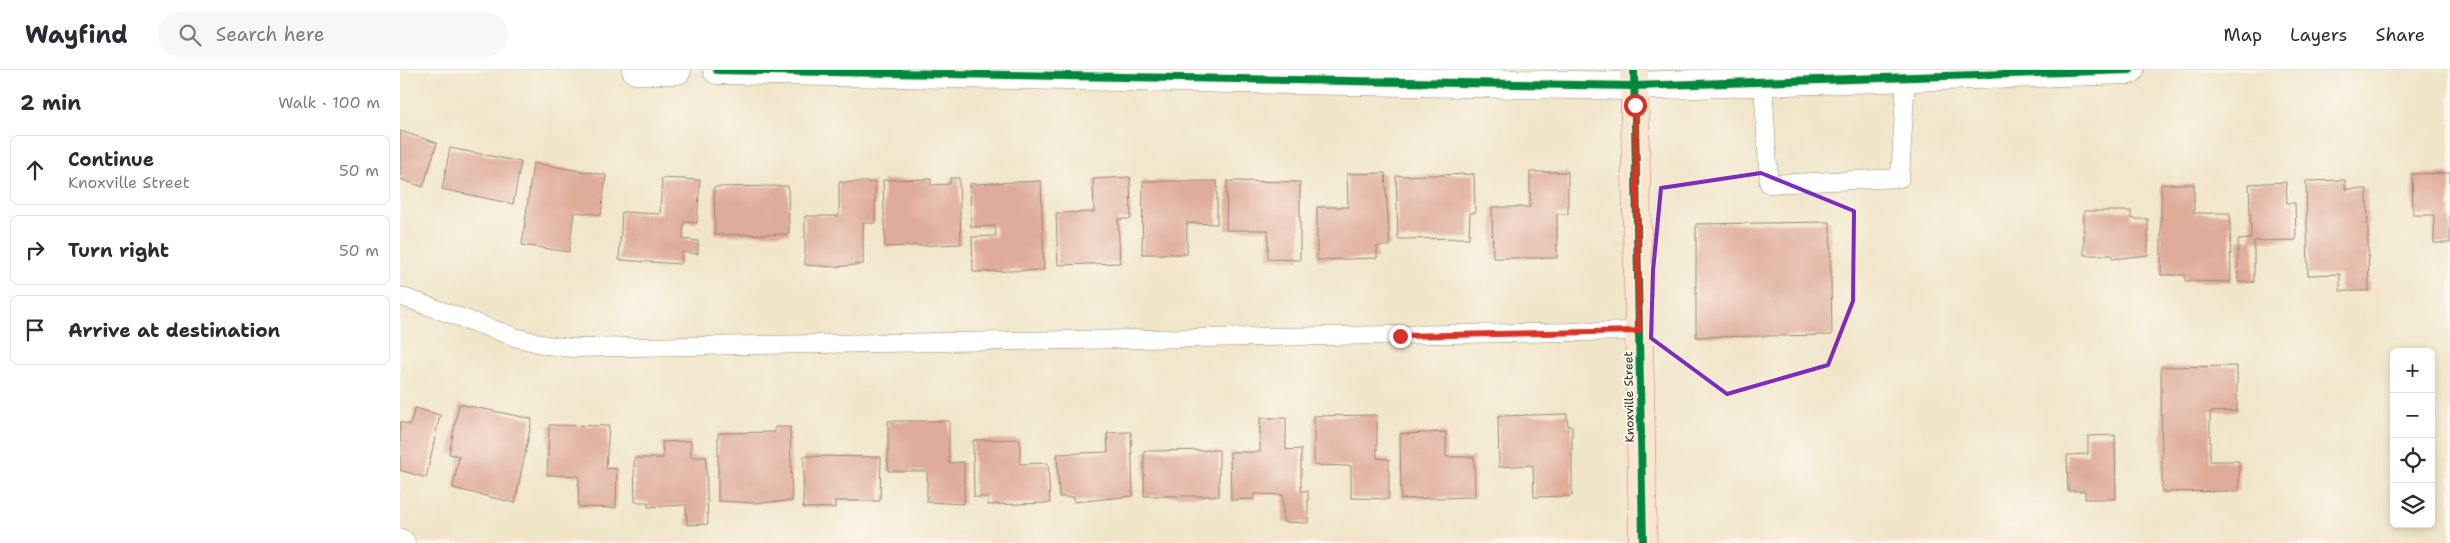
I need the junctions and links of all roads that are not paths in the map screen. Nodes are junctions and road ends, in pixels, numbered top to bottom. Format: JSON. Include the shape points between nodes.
{"nodes":[{"id":1,"x":636,"y":70,"type":"edge"},
{"id":2,"x":677,"y":70,"type":"edge"},
{"id":3,"x":717,"y":70,"type":"edge"},
{"id":4,"x":2130,"y":70,"type":"edge"},
{"id":5,"x":1906,"y":77,"type":"junction"},
{"id":6,"x":1634,"y":78,"type":"edge"},
{"id":7,"x":1763,"y":82,"type":"junction"},
{"id":8,"x":400,"y":296,"type":"edge"},
{"id":9,"x":1639,"y":331,"type":"junction"},
{"id":10,"x":1643,"y":543,"type":"edge"}],
"edges":[{"from":1,"to":2,"type":"street"},
{"from":3,"to":6,"type":"street"},
{"from":4,"to":5,"type":"street"},
{"from":5,"to":7,"type":"street"},
{"from":5,"to":7,"type":"lane","via":[[1900,178],[1769,184]]},
{"from":6,"to":7,"type":"street"},
{"from":6,"to":9,"type":"street","name":"Knoxville Street"},
{"from":8,"to":9,"type":"lane","via":[[515,337],[572,348]]},
{"from":9,"to":10,"type":"street","name":"Knoxville Street"}]}
